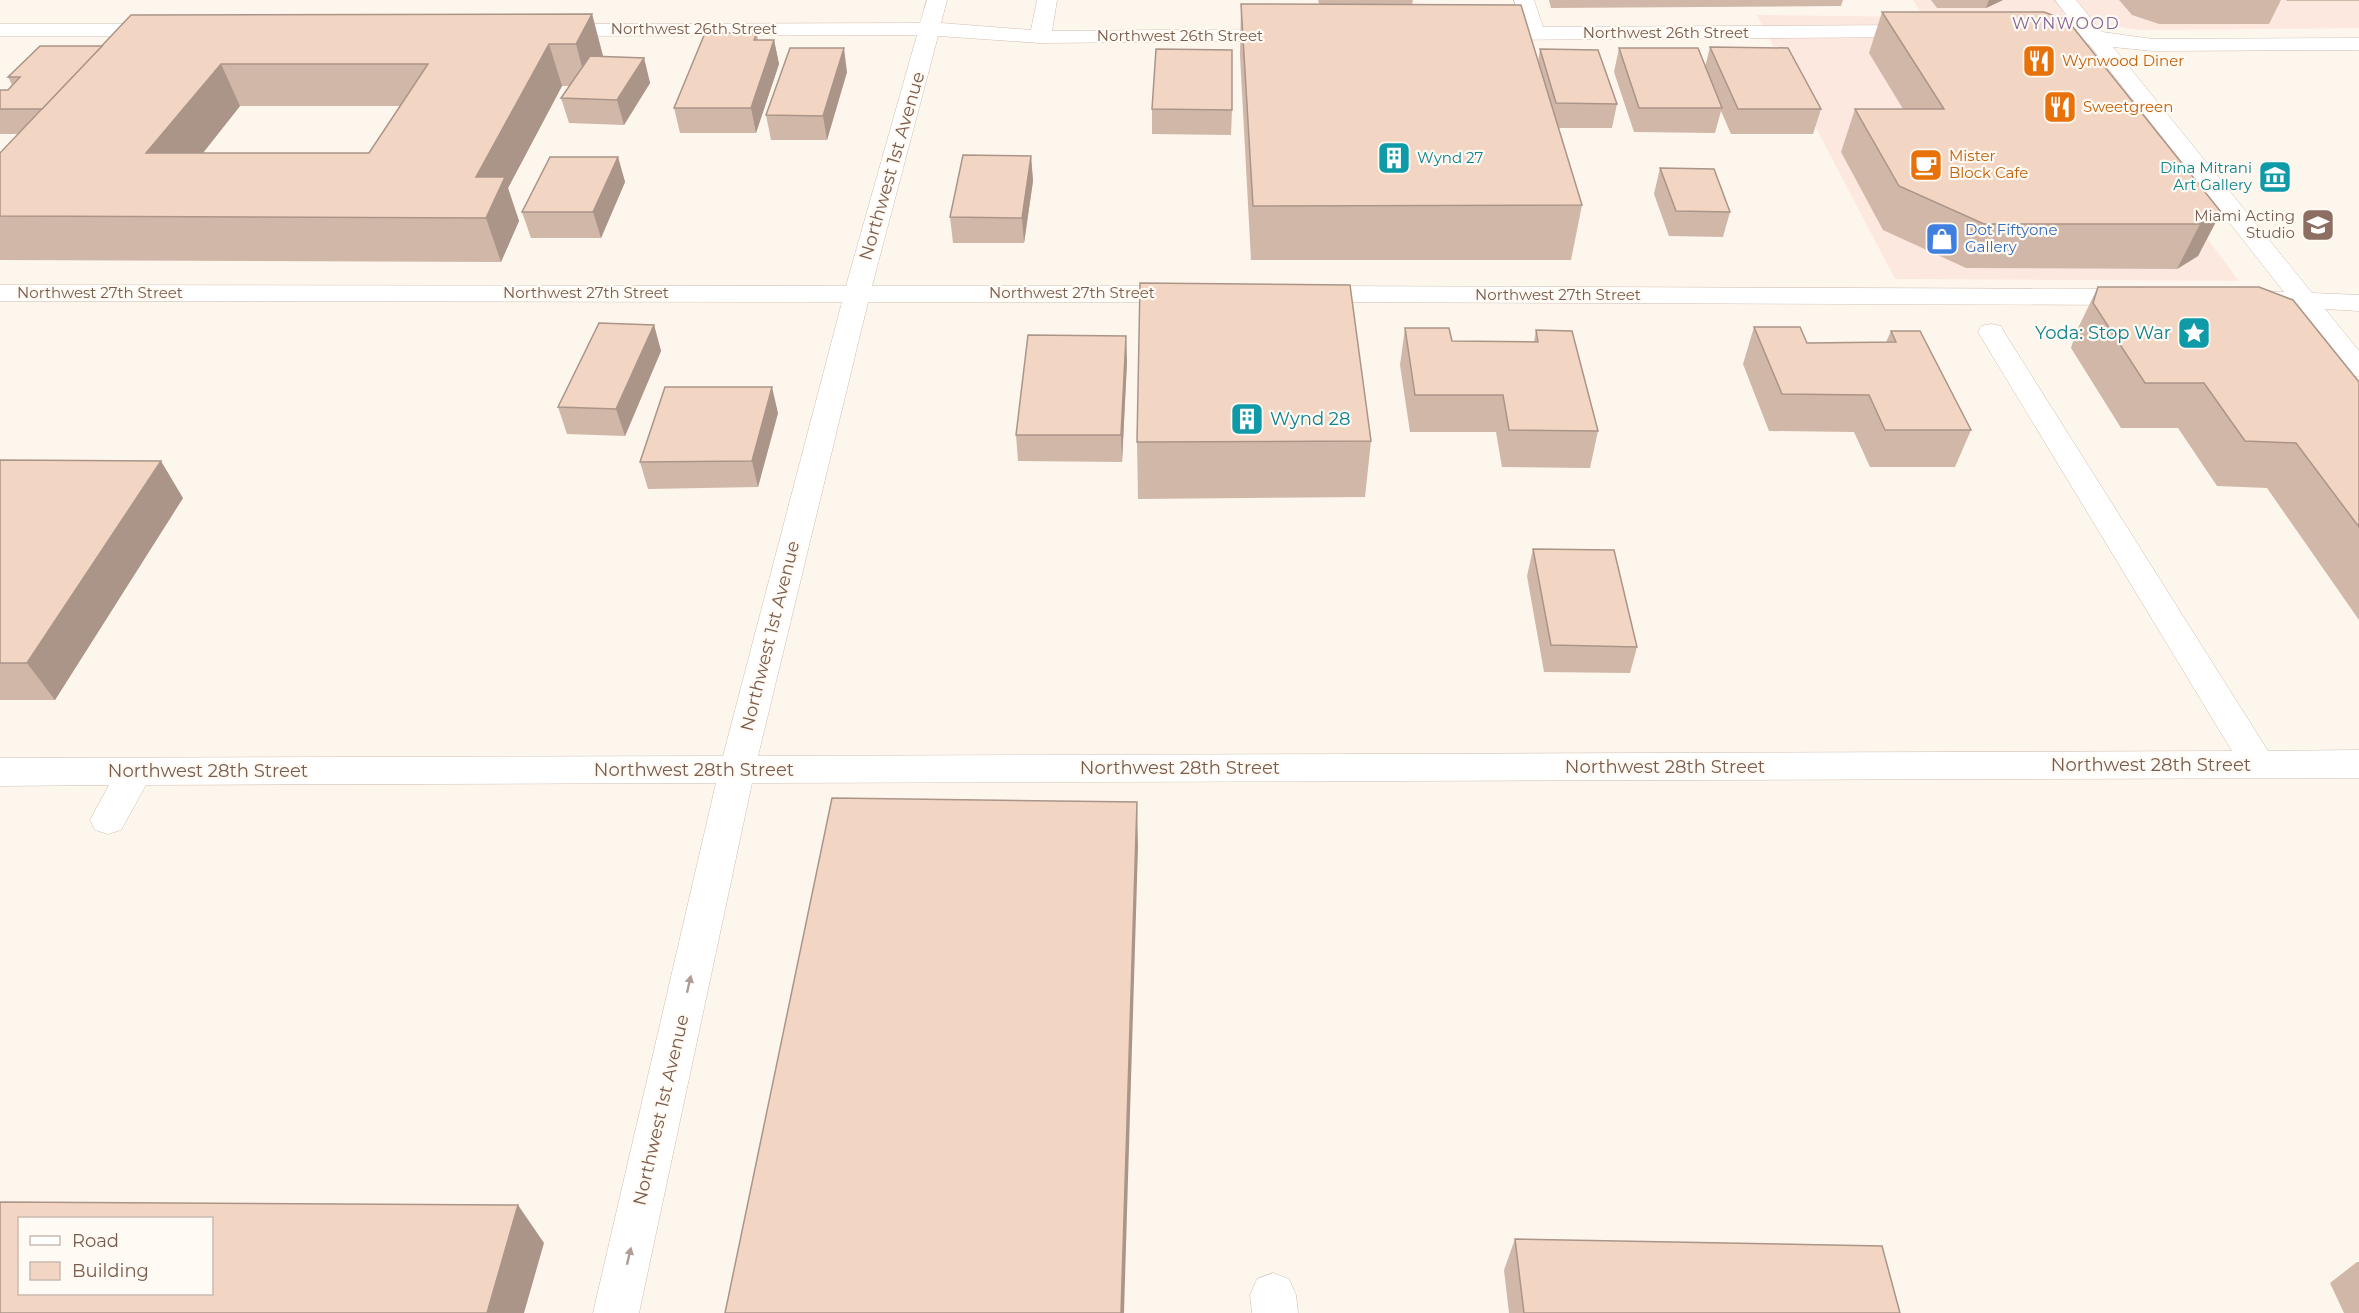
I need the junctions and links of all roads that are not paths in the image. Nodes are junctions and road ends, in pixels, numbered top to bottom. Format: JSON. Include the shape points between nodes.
{"nodes":[{"id":1,"x":938,"y":0,"type":"edge"},
{"id":2,"x":1047,"y":0,"type":"edge"},
{"id":3,"x":1524,"y":0,"type":"edge"},
{"id":4,"x":2066,"y":0,"type":"edge"},
{"id":5,"x":930,"y":29,"type":"junction"},
{"id":6,"x":179,"y":30,"type":"edge"},
{"id":7,"x":525,"y":30,"type":"edge"},
{"id":8,"x":2013,"y":30,"type":"edge"},
{"id":9,"x":1941,"y":31,"type":"edge"},
{"id":10,"x":1534,"y":33,"type":"junction"},
{"id":11,"x":1463,"y":34,"type":"edge"},
{"id":12,"x":1311,"y":35,"type":"edge"},
{"id":13,"x":1040,"y":37,"type":"junction"},
{"id":14,"x":2096,"y":37,"type":"junction"},
{"id":15,"x":2,"y":40,"type":"edge"},
{"id":16,"x":2359,"y":44,"type":"edge"},
{"id":17,"x":856,"y":292,"type":"junction"},
{"id":18,"x":0,"y":293,"type":"edge"},
{"id":19,"x":1202,"y":294,"type":"edge"},
{"id":20,"x":1286,"y":294,"type":"edge"},
{"id":21,"x":2157,"y":297,"type":"edge"},
{"id":22,"x":2227,"y":297,"type":"edge"},
{"id":23,"x":2303,"y":300,"type":"junction"},
{"id":24,"x":2359,"y":303,"type":"edge"},
{"id":25,"x":1991,"y":332,"type":"dead end"},
{"id":26,"x":2359,"y":369,"type":"edge"},
{"id":27,"x":2359,"y":764,"type":"edge"},
{"id":28,"x":2259,"y":765,"type":"junction"},
{"id":29,"x":737,"y":770,"type":"junction"},
{"id":30,"x":135,"y":772,"type":"junction"},
{"id":31,"x":3,"y":776,"type":"edge"},
{"id":32,"x":108,"y":820,"type":"dead end"},
{"id":33,"x":616,"y":1313,"type":"edge"}],
"edges":[{"from":1,"to":5,"type":"street","name":"Northwest 1st Avenue"},
{"from":2,"to":13,"type":"street"},
{"from":3,"to":10,"type":"street"},
{"from":4,"to":14,"type":"street"},
{"from":5,"to":7,"type":"street","name":"Northwest 26th Street"},
{"from":5,"to":13,"type":"street","name":"Northwest 26th Street"},
{"from":5,"to":17,"type":"street","name":"Northwest 1st Avenue"},
{"from":6,"to":15,"type":"street","via":[[24,30]]},
{"from":8,"to":14,"type":"street"},
{"from":9,"to":10,"type":"street","name":"Northwest 26th Street"},
{"from":10,"to":11,"type":"street","name":"Northwest 26th Street"},
{"from":12,"to":13,"type":"street","name":"Northwest 26th Street"},
{"from":14,"to":16,"type":"street","via":[[2154,45]]},
{"from":14,"to":23,"type":"street"},
{"from":17,"to":18,"type":"street","name":"Northwest 27th Street"},
{"from":17,"to":19,"type":"street","name":"Northwest 27th Street"},
{"from":17,"to":29,"type":"street","name":"Northwest 1st Avenue"},
{"from":20,"to":21,"type":"street","name":"Northwest 27th Street"},
{"from":22,"to":23,"type":"street"},
{"from":23,"to":24,"type":"street"},
{"from":23,"to":26,"type":"street"},
{"from":25,"to":28,"type":"street"},
{"from":27,"to":28,"type":"street","name":"Northwest 28th Street"},
{"from":28,"to":29,"type":"street","name":"Northwest 28th Street"},
{"from":29,"to":30,"type":"street","name":"Northwest 28th Street"},
{"from":33,"to":29,"type":"street","name":"Northwest 1st Avenue","one_way":true},
{"from":30,"to":31,"type":"street","name":"Northwest 28th Street"},
{"from":30,"to":32,"type":"street"}]}
